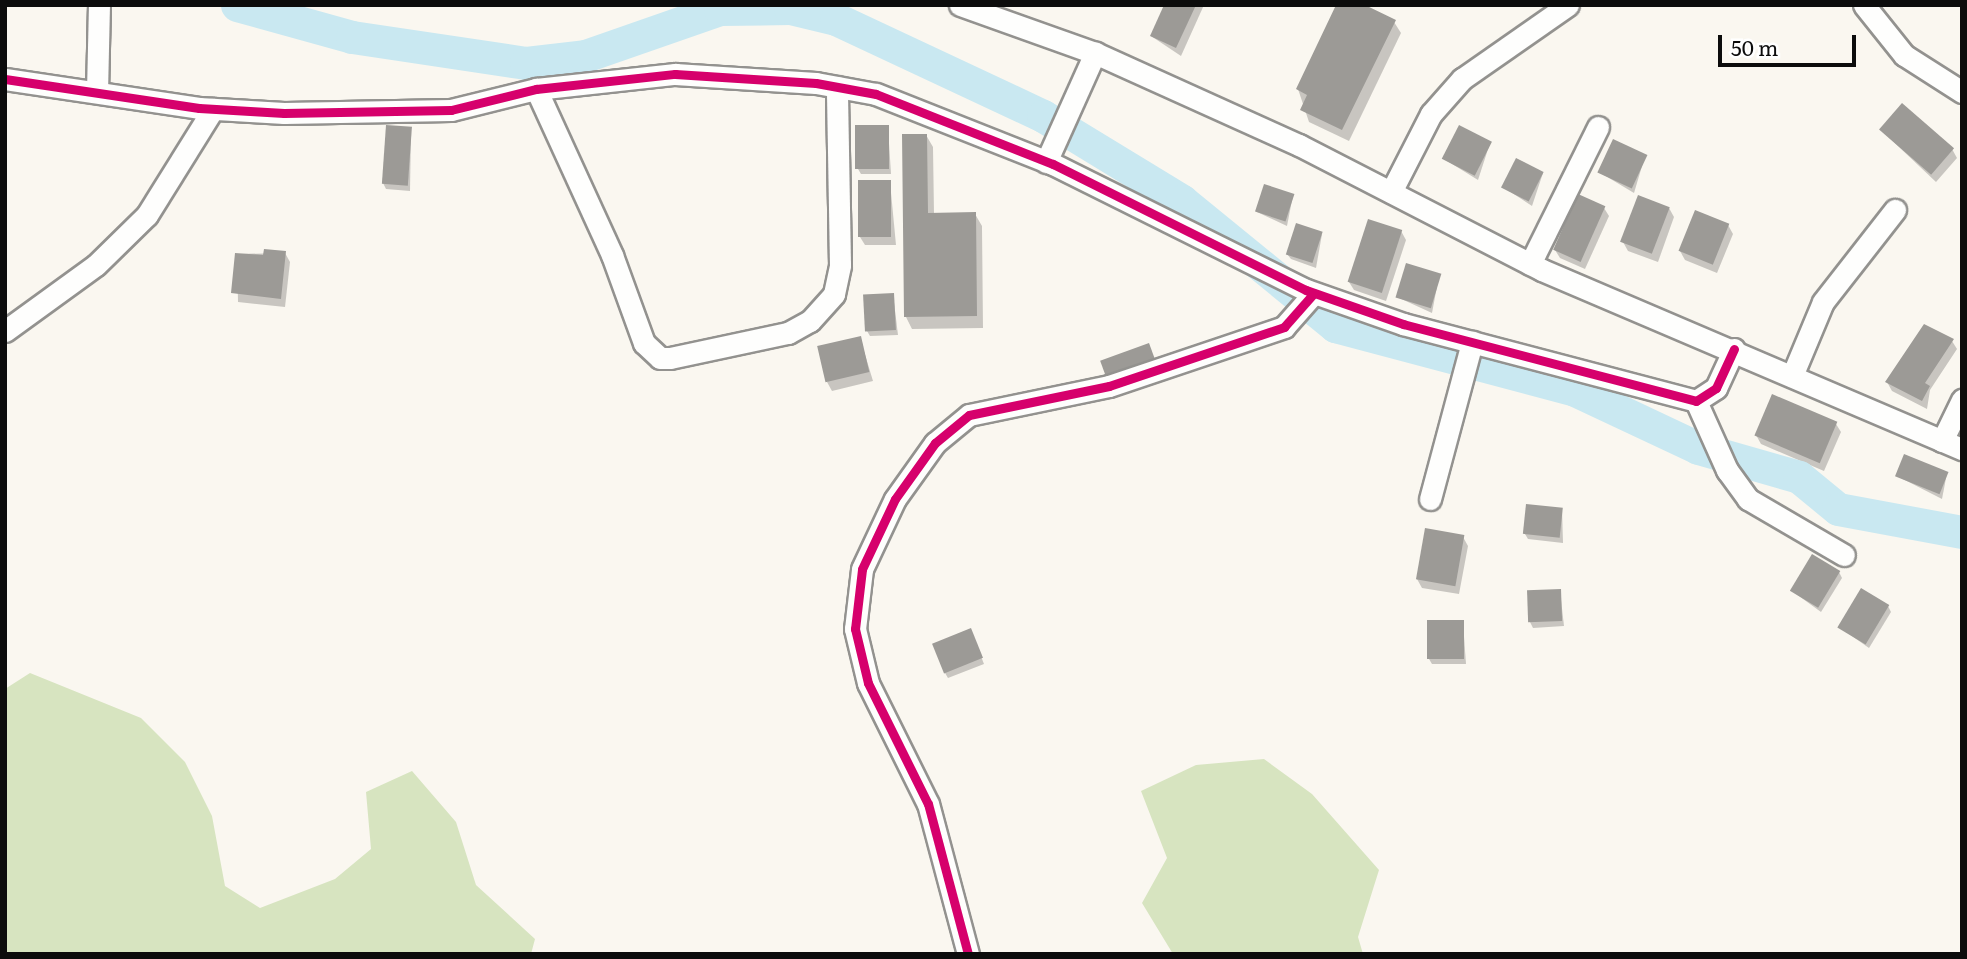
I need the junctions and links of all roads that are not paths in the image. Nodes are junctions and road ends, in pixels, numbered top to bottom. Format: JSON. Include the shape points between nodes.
{"nodes":[{"id":1,"x":99,"y":5,"type":"edge"},
{"id":2,"x":960,"y":5,"type":"edge"},
{"id":3,"x":1568,"y":5,"type":"edge"},
{"id":4,"x":1864,"y":5,"type":"edge"},
{"id":5,"x":1094,"y":53,"type":"junction"},
{"id":6,"x":5,"y":79,"type":"edge"},
{"id":7,"x":838,"y":87,"type":"junction"},
{"id":8,"x":536,"y":89,"type":"junction"},
{"id":9,"x":97,"y":92,"type":"junction"},
{"id":10,"x":1962,"y":92,"type":"edge"},
{"id":11,"x":213,"y":109,"type":"junction"},
{"id":12,"x":1598,"y":127,"type":"dead end"},
{"id":13,"x":1046,"y":162,"type":"junction"},
{"id":14,"x":1391,"y":192,"type":"junction"},
{"id":15,"x":1895,"y":210,"type":"dead end"},
{"id":16,"x":1530,"y":264,"type":"junction"},
{"id":17,"x":1314,"y":293,"type":"junction"},
{"id":18,"x":5,"y":331,"type":"edge"},
{"id":19,"x":1472,"y":342,"type":"junction"},
{"id":20,"x":1734,"y":349,"type":"junction"},
{"id":21,"x":1792,"y":376,"type":"junction"},
{"id":22,"x":1962,"y":400,"type":"edge"},
{"id":23,"x":1696,"y":401,"type":"junction"},
{"id":24,"x":1952,"y":445,"type":"edge"},
{"id":25,"x":1430,"y":499,"type":"dead end"},
{"id":26,"x":1844,"y":555,"type":"dead end"},
{"id":27,"x":968,"y":954,"type":"edge"}],
"edges":[{"from":1,"to":9,"type":"street"},
{"from":2,"to":5,"type":"street"},
{"from":3,"to":14,"type":"street","via":[[1462,79],[1432,114]]},
{"from":4,"to":10,"type":"street","via":[[1904,55]]},
{"from":5,"to":13,"type":"street"},
{"from":5,"to":14,"type":"street"},
{"from":6,"to":9,"type":"street"},
{"from":7,"to":8,"type":"street","via":[[675,74]]},
{"from":7,"to":8,"type":"street","via":[[840,265],[834,294],[788,333],[670,358],[660,358],[644,343],[612,256]]},
{"from":7,"to":13,"type":"street","via":[[876,94]]},
{"from":8,"to":11,"type":"street","via":[[450,110]]},
{"from":9,"to":11,"type":"street"},
{"from":11,"to":18,"type":"street","via":[[147,215],[96,265]]},
{"from":12,"to":16,"type":"street"},
{"from":13,"to":17,"type":"street"},
{"from":14,"to":16,"type":"street"},
{"from":15,"to":21,"type":"street","via":[[1823,302]]},
{"from":16,"to":20,"type":"street"},
{"from":17,"to":19,"type":"street"},
{"from":17,"to":27,"type":"street","via":[[1284,327],[1109,386],[969,415],[934,443],[895,499],[862,569],[855,629],[868,683],[928,804]]},
{"from":19,"to":23,"type":"street"},
{"from":19,"to":25,"type":"street"},
{"from":20,"to":21,"type":"street"},
{"from":20,"to":23,"type":"street","via":[[1716,388]]},
{"from":21,"to":24,"type":"street"},
{"from":22,"to":24,"type":"street"},
{"from":23,"to":26,"type":"street","via":[[1727,470],[1748,499]]}]}
